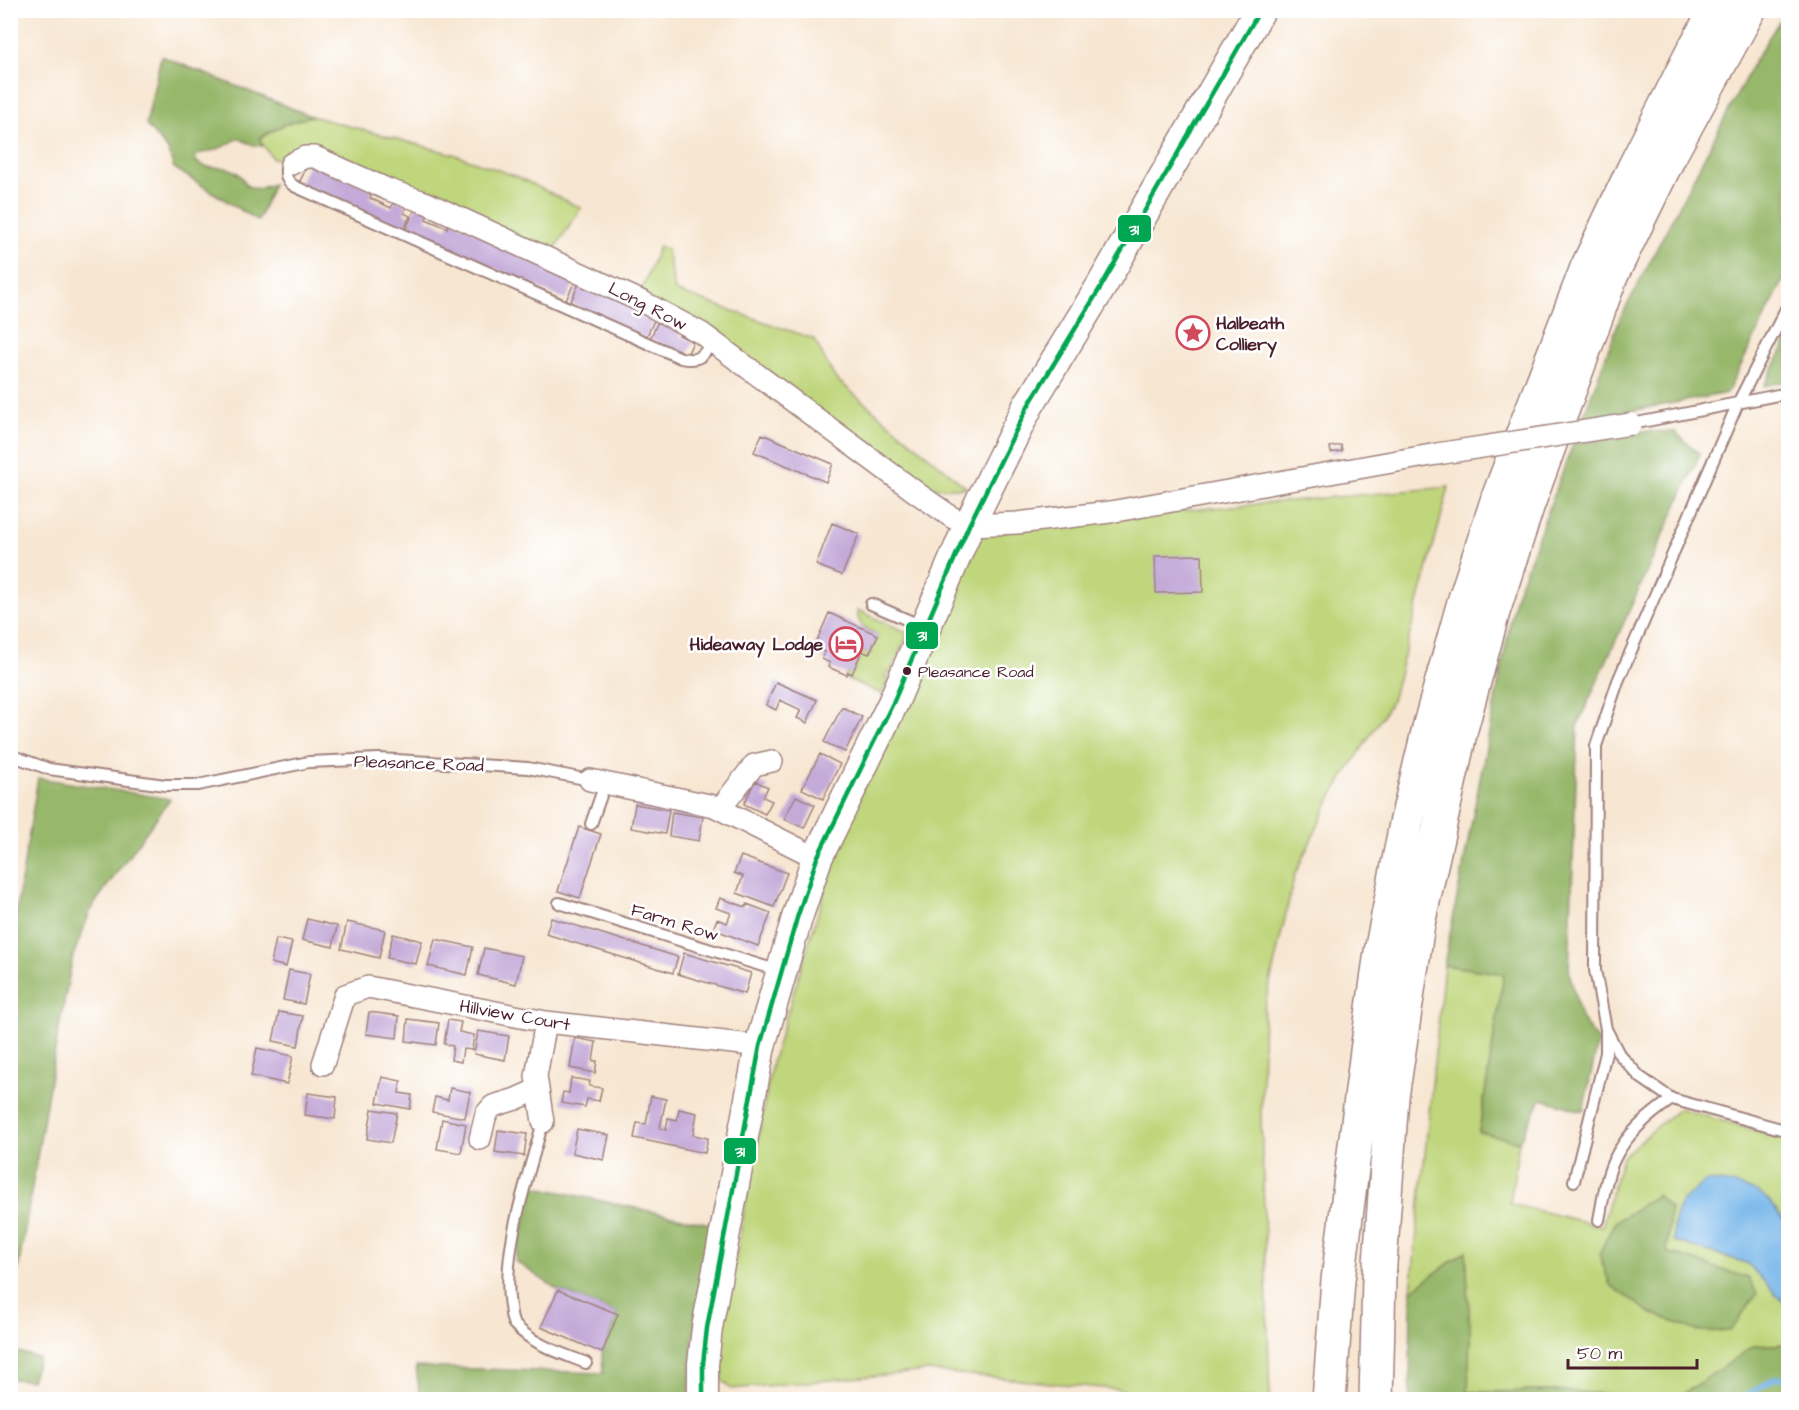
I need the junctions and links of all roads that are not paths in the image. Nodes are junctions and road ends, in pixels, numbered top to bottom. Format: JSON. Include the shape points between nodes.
{"nodes":[{"id":1,"x":1260,"y":10,"type":"edge"},
{"id":2,"x":1716,"y":10,"type":"edge"},
{"id":3,"x":1749,"y":10,"type":"edge"},
{"id":4,"x":291,"y":164,"type":"joint"},
{"id":5,"x":1788,"y":305,"type":"edge"},
{"id":6,"x":713,"y":342,"type":"junction"},
{"id":7,"x":1788,"y":393,"type":"edge"},
{"id":8,"x":1738,"y":403,"type":"junction"},
{"id":9,"x":1634,"y":424,"type":"joint"},
{"id":10,"x":969,"y":525,"type":"junction"},
{"id":11,"x":871,"y":604,"type":"dead end"},
{"id":12,"x":927,"y":628,"type":"junction"},
{"id":13,"x":10,"y":755,"type":"edge"},
{"id":14,"x":772,"y":761,"type":"dead end"},
{"id":15,"x":597,"y":782,"type":"junction"},
{"id":16,"x":720,"y":809,"type":"junction"},
{"id":17,"x":591,"y":824,"type":"dead end"},
{"id":18,"x":817,"y":858,"type":"junction"},
{"id":19,"x":559,"y":903,"type":"dead end"},
{"id":20,"x":782,"y":972,"type":"junction"},
{"id":21,"x":546,"y":1022,"type":"junction"},
{"id":22,"x":1606,"y":1029,"type":"junction"},
{"id":23,"x":760,"y":1046,"type":"junction"},
{"id":24,"x":324,"y":1064,"type":"dead end"},
{"id":25,"x":538,"y":1089,"type":"junction"},
{"id":26,"x":1672,"y":1099,"type":"junction"},
{"id":27,"x":543,"y":1122,"type":"joint"},
{"id":28,"x":1788,"y":1131,"type":"edge"},
{"id":29,"x":1356,"y":1138,"type":"junction"},
{"id":30,"x":480,"y":1139,"type":"dead end"},
{"id":31,"x":1574,"y":1181,"type":"dead end"},
{"id":32,"x":1599,"y":1220,"type":"dead end"},
{"id":33,"x":1379,"y":1278,"type":"junction"},
{"id":34,"x":586,"y":1363,"type":"dead end"},
{"id":35,"x":703,"y":1400,"type":"edge"},
{"id":36,"x":1329,"y":1400,"type":"edge"},
{"id":37,"x":1343,"y":1400,"type":"edge"},
{"id":38,"x":1376,"y":1400,"type":"edge"},
{"id":39,"x":1382,"y":1400,"type":"edge"}],
"edges":[{"from":1,"to":10,"type":"street","via":[[1028,406]]},
{"from":2,"to":29,"type":"highway","via":[[1587,268],[1498,498],[1464,602],[1406,824],[1381,952]]},
{"from":3,"to":33,"type":"highway","via":[[1670,155],[1611,276],[1493,612],[1461,729],[1418,924],[1392,1097]]},
{"from":4,"to":6,"type":"street","name":"Long Row","via":[[315,157],[427,203],[645,303]]},
{"from":4,"to":6,"type":"lane","via":[[285,175],[294,186],[681,358],[702,357]]},
{"from":5,"to":8,"type":"lane"},
{"from":6,"to":10,"type":"street","name":"Long Row","via":[[917,494]]},
{"from":7,"to":8,"type":"lane"},
{"from":8,"to":9,"type":"lane"},
{"from":8,"to":22,"type":"lane","via":[[1618,681],[1596,746],[1595,970]]},
{"from":9,"to":10,"type":"street","bridge":true,"via":[[1437,454],[1110,512]]},
{"from":10,"to":12,"type":"street"},
{"from":11,"to":12,"type":"lane"},
{"from":12,"to":18,"type":"street"},
{"from":13,"to":15,"type":"lane","name":"Pleasance Road","via":[[49,769],[165,785],[198,785],[309,762],[379,759],[528,768]]},
{"from":14,"to":16,"type":"street","via":[[754,765]]},
{"from":15,"to":16,"type":"street","name":"Pleasance Road"},
{"from":15,"to":17,"type":"lane"},
{"from":16,"to":18,"type":"street","name":"Pleasance Road"},
{"from":18,"to":20,"type":"street"},
{"from":19,"to":20,"type":"lane","name":"Farm Row"},
{"from":20,"to":23,"type":"street"},
{"from":21,"to":23,"type":"street","name":"Hillview Court"},
{"from":21,"to":24,"type":"street","name":"Hillview Court","via":[[368,987],[345,995]]},
{"from":21,"to":25,"type":"street","via":[[536,1076]]},
{"from":22,"to":26,"type":"lane","via":[[1619,1054],[1640,1077]]},
{"from":22,"to":31,"type":"lane","via":[[1606,1053]]},
{"from":23,"to":35,"type":"street","via":[[707,1328]]},
{"from":25,"to":27,"type":"street"},
{"from":25,"to":30,"type":"street","via":[[493,1106],[486,1114]]},
{"from":26,"to":28,"type":"lane"},
{"from":26,"to":32,"type":"lane","via":[[1646,1118],[1614,1160]]},
{"from":27,"to":34,"type":"lane","via":[[510,1258],[507,1286],[512,1322],[534,1342]]},
{"from":29,"to":36,"type":"highway","via":[[1338,1280]]},
{"from":29,"to":37,"type":"highway"},
{"from":33,"to":38,"type":"highway"},
{"from":33,"to":39,"type":"highway"}]}
